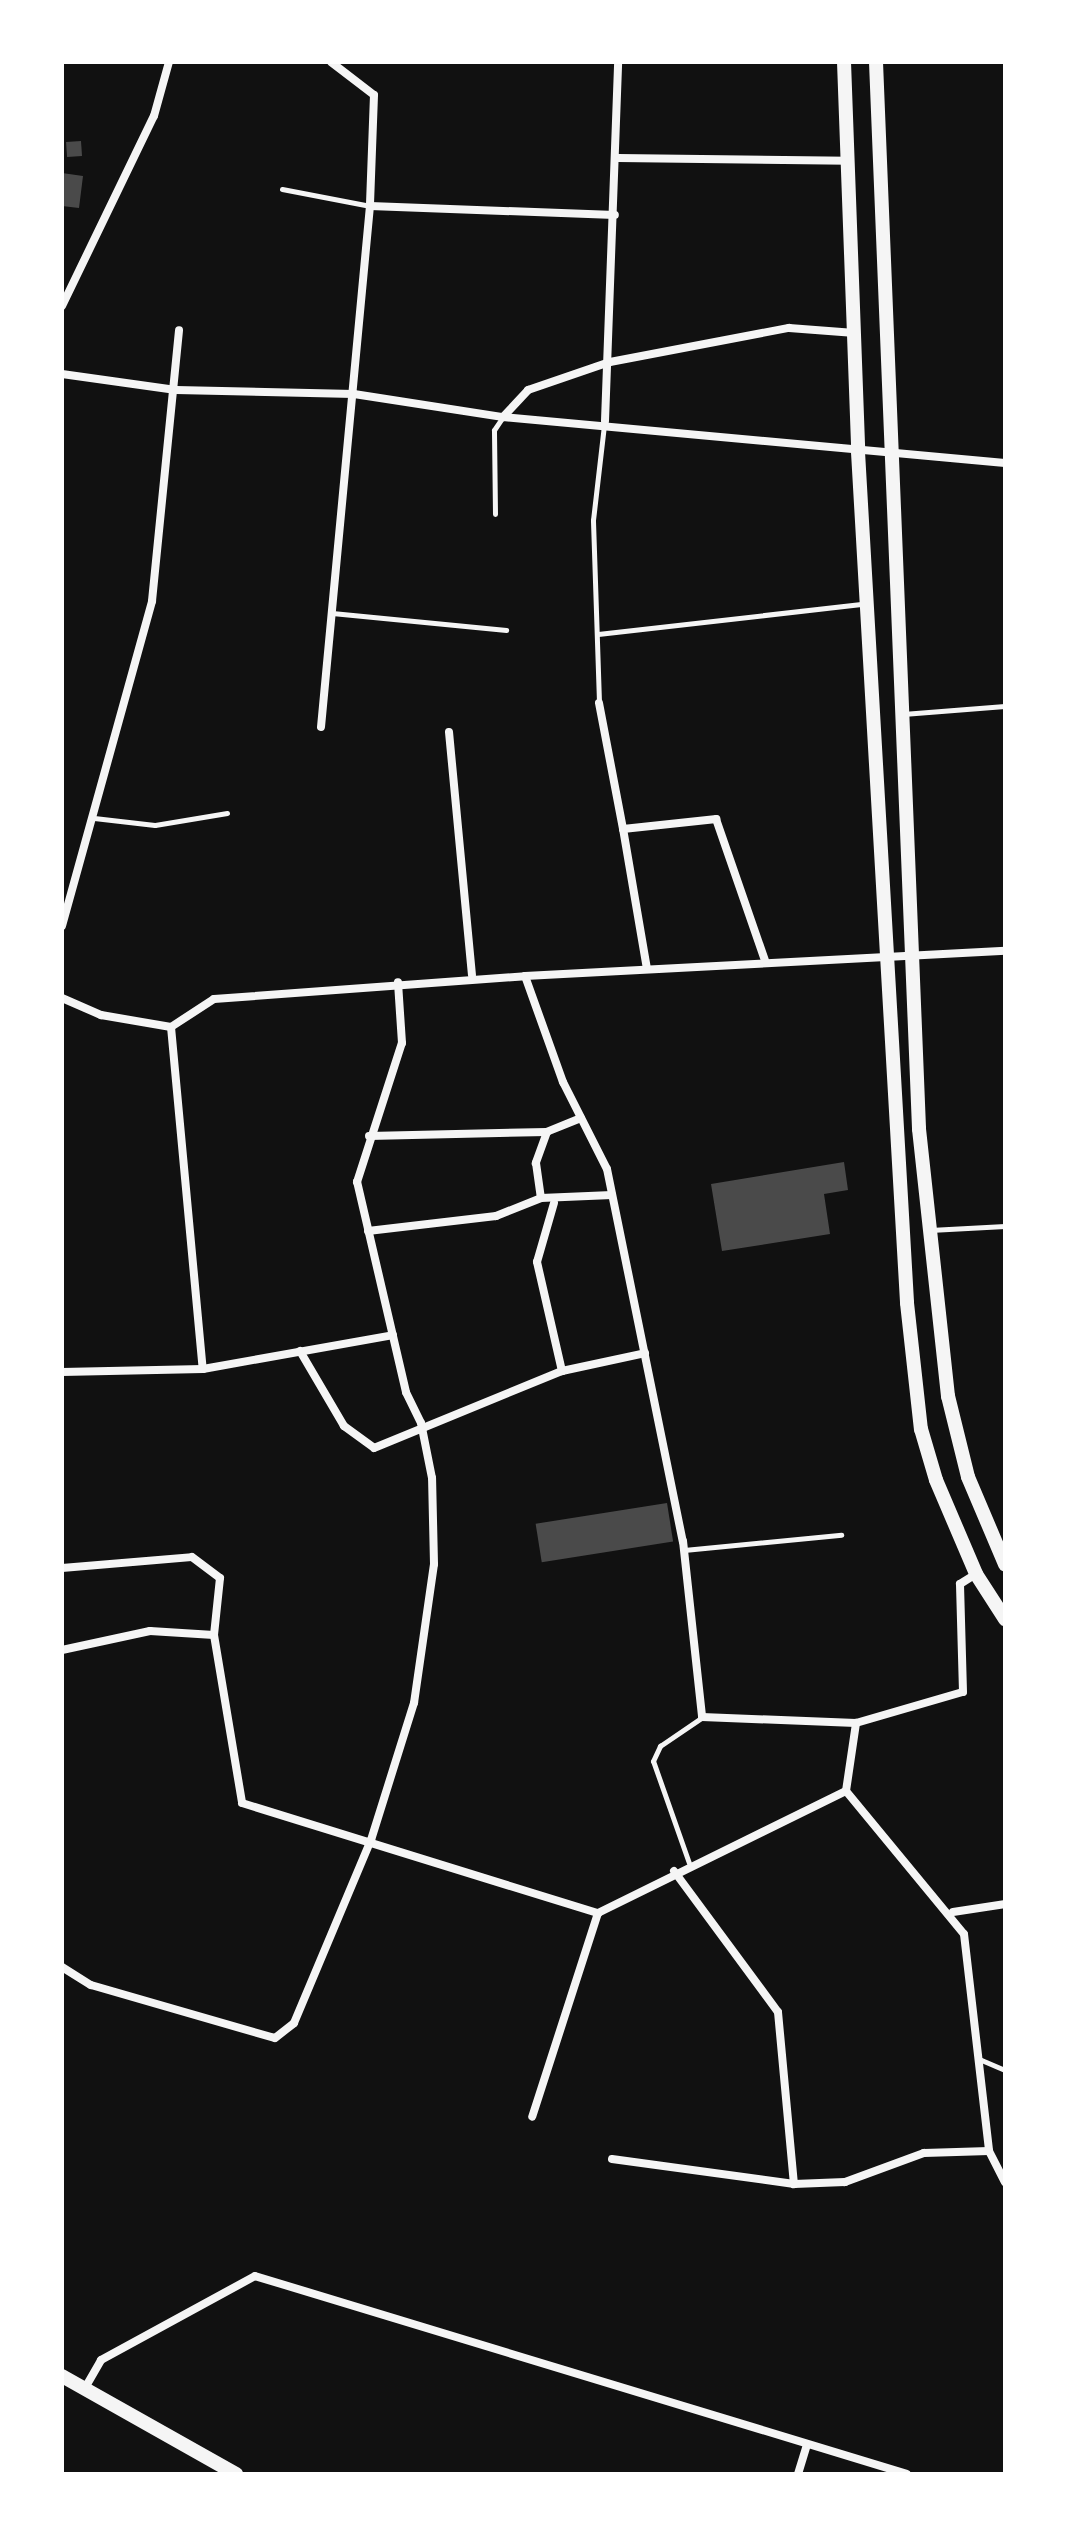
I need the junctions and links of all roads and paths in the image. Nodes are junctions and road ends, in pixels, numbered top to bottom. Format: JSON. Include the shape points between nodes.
{"nodes":[{"id":1,"x":169,"y":62,"type":"edge"},
{"id":2,"x":331,"y":62,"type":"edge"},
{"id":3,"x":618,"y":62,"type":"edge"},
{"id":4,"x":844,"y":62,"type":"edge"},
{"id":5,"x":876,"y":62,"type":"edge"},
{"id":6,"x":618,"y":158,"type":"junction"},
{"id":7,"x":849,"y":161,"type":"junction"},
{"id":8,"x":282,"y":189,"type":"dead end"},
{"id":9,"x":370,"y":206,"type":"junction"},
{"id":10,"x":615,"y":215,"type":"junction"},
{"id":11,"x":62,"y":306,"type":"edge"},
{"id":12,"x":179,"y":330,"type":"dead end"},
{"id":13,"x":856,"y":333,"type":"junction"},
{"id":14,"x":610,"y":362,"type":"junction"},
{"id":15,"x":62,"y":374,"type":"edge"},
{"id":16,"x":176,"y":390,"type":"junction"},
{"id":17,"x":354,"y":394,"type":"junction"},
{"id":18,"x":503,"y":417,"type":"junction"},
{"id":19,"x":605,"y":421,"type":"junction"},
{"id":20,"x":858,"y":452,"type":"junction"},
{"id":21,"x":891,"y":455,"type":"junction"},
{"id":22,"x":1005,"y":463,"type":"edge"},
{"id":23,"x":495,"y":514,"type":"dead end"},
{"id":24,"x":868,"y":604,"type":"junction"},
{"id":25,"x":332,"y":613,"type":"junction"},
{"id":26,"x":506,"y":630,"type":"dead end"},
{"id":27,"x":598,"y":634,"type":"junction"},
{"id":28,"x":599,"y":703,"type":"joint"},
{"id":29,"x":1005,"y":706,"type":"edge"},
{"id":30,"x":903,"y":714,"type":"junction"},
{"id":31,"x":321,"y":727,"type":"dead end"},
{"id":32,"x":449,"y":732,"type":"dead end"},
{"id":33,"x":227,"y":813,"type":"dead end"},
{"id":34,"x":94,"y":818,"type":"junction"},
{"id":35,"x":623,"y":829,"type":"junction"},
{"id":36,"x":62,"y":926,"type":"edge"},
{"id":37,"x":1005,"y":951,"type":"edge"},
{"id":38,"x":889,"y":957,"type":"junction"},
{"id":39,"x":913,"y":959,"type":"junction"},
{"id":40,"x":766,"y":963,"type":"junction"},
{"id":41,"x":647,"y":969,"type":"junction"},
{"id":42,"x":472,"y":975,"type":"junction"},
{"id":43,"x":525,"y":976,"type":"junction"},
{"id":44,"x":398,"y":982,"type":"junction"},
{"id":45,"x":62,"y":998,"type":"edge"},
{"id":46,"x":171,"y":1027,"type":"junction"},
{"id":47,"x":581,"y":1118,"type":"junction"},
{"id":48,"x":547,"y":1132,"type":"junction"},
{"id":49,"x":369,"y":1136,"type":"junction"},
{"id":50,"x":612,"y":1195,"type":"junction"},
{"id":51,"x":541,"y":1198,"type":"junction"},
{"id":52,"x":554,"y":1203,"type":"junction"},
{"id":53,"x":1005,"y":1226,"type":"edge"},
{"id":54,"x":368,"y":1231,"type":"junction"},
{"id":55,"x":929,"y":1231,"type":"junction"},
{"id":56,"x":393,"y":1335,"type":"junction"},
{"id":57,"x":300,"y":1351,"type":"junction"},
{"id":58,"x":645,"y":1353,"type":"junction"},
{"id":59,"x":203,"y":1369,"type":"junction"},
{"id":60,"x":562,"y":1371,"type":"junction"},
{"id":61,"x":62,"y":1372,"type":"edge"},
{"id":62,"x":421,"y":1423,"type":"junction"},
{"id":63,"x":841,"y":1535,"type":"dead end"},
{"id":64,"x":1000,"y":1547,"type":"edge"},
{"id":65,"x":684,"y":1550,"type":"junction"},
{"id":66,"x":1005,"y":1564,"type":"edge"},
{"id":67,"x":62,"y":1568,"type":"edge"},
{"id":68,"x":976,"y":1574,"type":"junction"},
{"id":69,"x":1005,"y":1619,"type":"edge"},
{"id":70,"x":214,"y":1635,"type":"junction"},
{"id":71,"x":62,"y":1650,"type":"edge"},
{"id":72,"x":702,"y":1717,"type":"junction"},
{"id":73,"x":856,"y":1723,"type":"junction"},
{"id":74,"x":846,"y":1791,"type":"junction"},
{"id":75,"x":371,"y":1840,"type":"junction"},
{"id":76,"x":689,"y":1863,"type":"junction"},
{"id":77,"x":674,"y":1871,"type":"junction"},
{"id":78,"x":1005,"y":1904,"type":"edge"},
{"id":79,"x":953,"y":1912,"type":"junction"},
{"id":80,"x":598,"y":1913,"type":"junction"},
{"id":81,"x":62,"y":1967,"type":"edge"},
{"id":82,"x":979,"y":2059,"type":"junction"},
{"id":83,"x":1005,"y":2070,"type":"edge"},
{"id":84,"x":532,"y":2117,"type":"dead end"},
{"id":85,"x":989,"y":2151,"type":"junction"},
{"id":86,"x":612,"y":2159,"type":"dead end"},
{"id":87,"x":1005,"y":2182,"type":"edge"},
{"id":88,"x":794,"y":2184,"type":"junction"},
{"id":89,"x":62,"y":2376,"type":"edge"},
{"id":90,"x":85,"y":2388,"type":"junction"},
{"id":91,"x":807,"y":2444,"type":"junction"},
{"id":92,"x":236,"y":2474,"type":"edge"},
{"id":93,"x":798,"y":2474,"type":"edge"},
{"id":94,"x":907,"y":2474,"type":"edge"}],
"edges":[{"from":1,"to":11,"type":"street","via":[[154,116]]},
{"from":2,"to":9,"type":"street","via":[[374,95]]},
{"from":3,"to":6,"type":"street"},
{"from":4,"to":7,"type":"street"},
{"from":5,"to":21,"type":"street"},
{"from":6,"to":7,"type":"street"},
{"from":6,"to":10,"type":"street"},
{"from":7,"to":13,"type":"street"},
{"from":8,"to":9,"type":"lane"},
{"from":9,"to":10,"type":"street"},
{"from":9,"to":17,"type":"street"},
{"from":10,"to":14,"type":"street"},
{"from":12,"to":16,"type":"street"},
{"from":13,"to":14,"type":"street","via":[[789,328]]},
{"from":13,"to":20,"type":"street"},
{"from":14,"to":18,"type":"street","via":[[528,390]]},
{"from":14,"to":19,"type":"street"},
{"from":15,"to":16,"type":"street"},
{"from":16,"to":17,"type":"street"},
{"from":16,"to":34,"type":"street","via":[[152,601]]},
{"from":17,"to":18,"type":"street"},
{"from":17,"to":25,"type":"street"},
{"from":18,"to":19,"type":"street"},
{"from":18,"to":23,"type":"lane","via":[[494,430]]},
{"from":19,"to":20,"type":"street"},
{"from":19,"to":27,"type":"lane","via":[[593,520]]},
{"from":20,"to":21,"type":"street"},
{"from":20,"to":24,"type":"street"},
{"from":21,"to":22,"type":"street"},
{"from":21,"to":30,"type":"street"},
{"from":24,"to":27,"type":"lane"},
{"from":24,"to":38,"type":"street"},
{"from":25,"to":26,"type":"lane"},
{"from":25,"to":31,"type":"street"},
{"from":27,"to":28,"type":"lane"},
{"from":28,"to":35,"type":"street"},
{"from":29,"to":30,"type":"lane"},
{"from":30,"to":39,"type":"street"},
{"from":32,"to":42,"type":"street"},
{"from":33,"to":34,"type":"lane","via":[[155,825]]},
{"from":34,"to":36,"type":"street"},
{"from":35,"to":40,"type":"street","via":[[716,819]]},
{"from":35,"to":41,"type":"street"},
{"from":37,"to":39,"type":"street"},
{"from":38,"to":39,"type":"street"},
{"from":38,"to":40,"type":"street"},
{"from":38,"to":68,"type":"street","via":[[897,1168],[921,1429]]},
{"from":39,"to":55,"type":"street"},
{"from":40,"to":41,"type":"street"},
{"from":41,"to":43,"type":"street"},
{"from":42,"to":43,"type":"street"},
{"from":42,"to":44,"type":"street"},
{"from":43,"to":47,"type":"street"},
{"from":44,"to":46,"type":"street","via":[[214,999]]},
{"from":44,"to":49,"type":"street","via":[[402,1043]]},
{"from":45,"to":46,"type":"street","via":[[101,1015]]},
{"from":46,"to":59,"type":"street"},
{"from":47,"to":48,"type":"street"},
{"from":47,"to":50,"type":"street"},
{"from":48,"to":49,"type":"street"},
{"from":48,"to":51,"type":"street","via":[[536,1163]]},
{"from":49,"to":54,"type":"street","via":[[357,1182]]},
{"from":50,"to":52,"type":"street"},
{"from":50,"to":58,"type":"street"},
{"from":51,"to":52,"type":"street"},
{"from":51,"to":54,"type":"street","via":[[496,1216]]},
{"from":52,"to":60,"type":"street","via":[[537,1262]]},
{"from":53,"to":55,"type":"lane"},
{"from":54,"to":56,"type":"street"},
{"from":55,"to":64,"type":"street","via":[[948,1396]]},
{"from":56,"to":57,"type":"street"},
{"from":56,"to":62,"type":"street"},
{"from":57,"to":59,"type":"street"},
{"from":57,"to":62,"type":"street","via":[[344,1426],[374,1448]]},
{"from":58,"to":60,"type":"street"},
{"from":58,"to":65,"type":"street"},
{"from":59,"to":61,"type":"street"},
{"from":60,"to":62,"type":"street"},
{"from":62,"to":75,"type":"street","via":[[432,1478],[432,1618]]},
{"from":63,"to":65,"type":"lane"},
{"from":64,"to":66,"type":"street"},
{"from":65,"to":72,"type":"street"},
{"from":67,"to":70,"type":"street","via":[[192,1557],[220,1578]]},
{"from":68,"to":69,"type":"street"},
{"from":68,"to":73,"type":"street","via":[[960,1584],[963,1692]]},
{"from":70,"to":71,"type":"street","via":[[150,1631]]},
{"from":70,"to":75,"type":"street","via":[[242,1803]]},
{"from":72,"to":73,"type":"street"},
{"from":72,"to":76,"type":"lane","via":[[660,1746],[653,1761]]},
{"from":73,"to":74,"type":"street"},
{"from":74,"to":76,"type":"street"},
{"from":74,"to":79,"type":"street"},
{"from":75,"to":80,"type":"street"},
{"from":75,"to":81,"type":"street","via":[[294,2023],[275,2038],[91,1985]]},
{"from":76,"to":77,"type":"street"},
{"from":77,"to":80,"type":"street"},
{"from":77,"to":88,"type":"street","via":[[778,2012]]},
{"from":78,"to":79,"type":"street"},
{"from":79,"to":82,"type":"street","via":[[964,1934]]},
{"from":80,"to":84,"type":"street"},
{"from":82,"to":83,"type":"lane"},
{"from":82,"to":85,"type":"street"},
{"from":85,"to":87,"type":"street"},
{"from":85,"to":88,"type":"street","via":[[924,2153],[845,2182]]},
{"from":86,"to":88,"type":"street"},
{"from":89,"to":90,"type":"street"},
{"from":90,"to":91,"type":"street","via":[[101,2360],[255,2276]]},
{"from":90,"to":92,"type":"street"},
{"from":91,"to":93,"type":"street"},
{"from":91,"to":94,"type":"street"}]}
